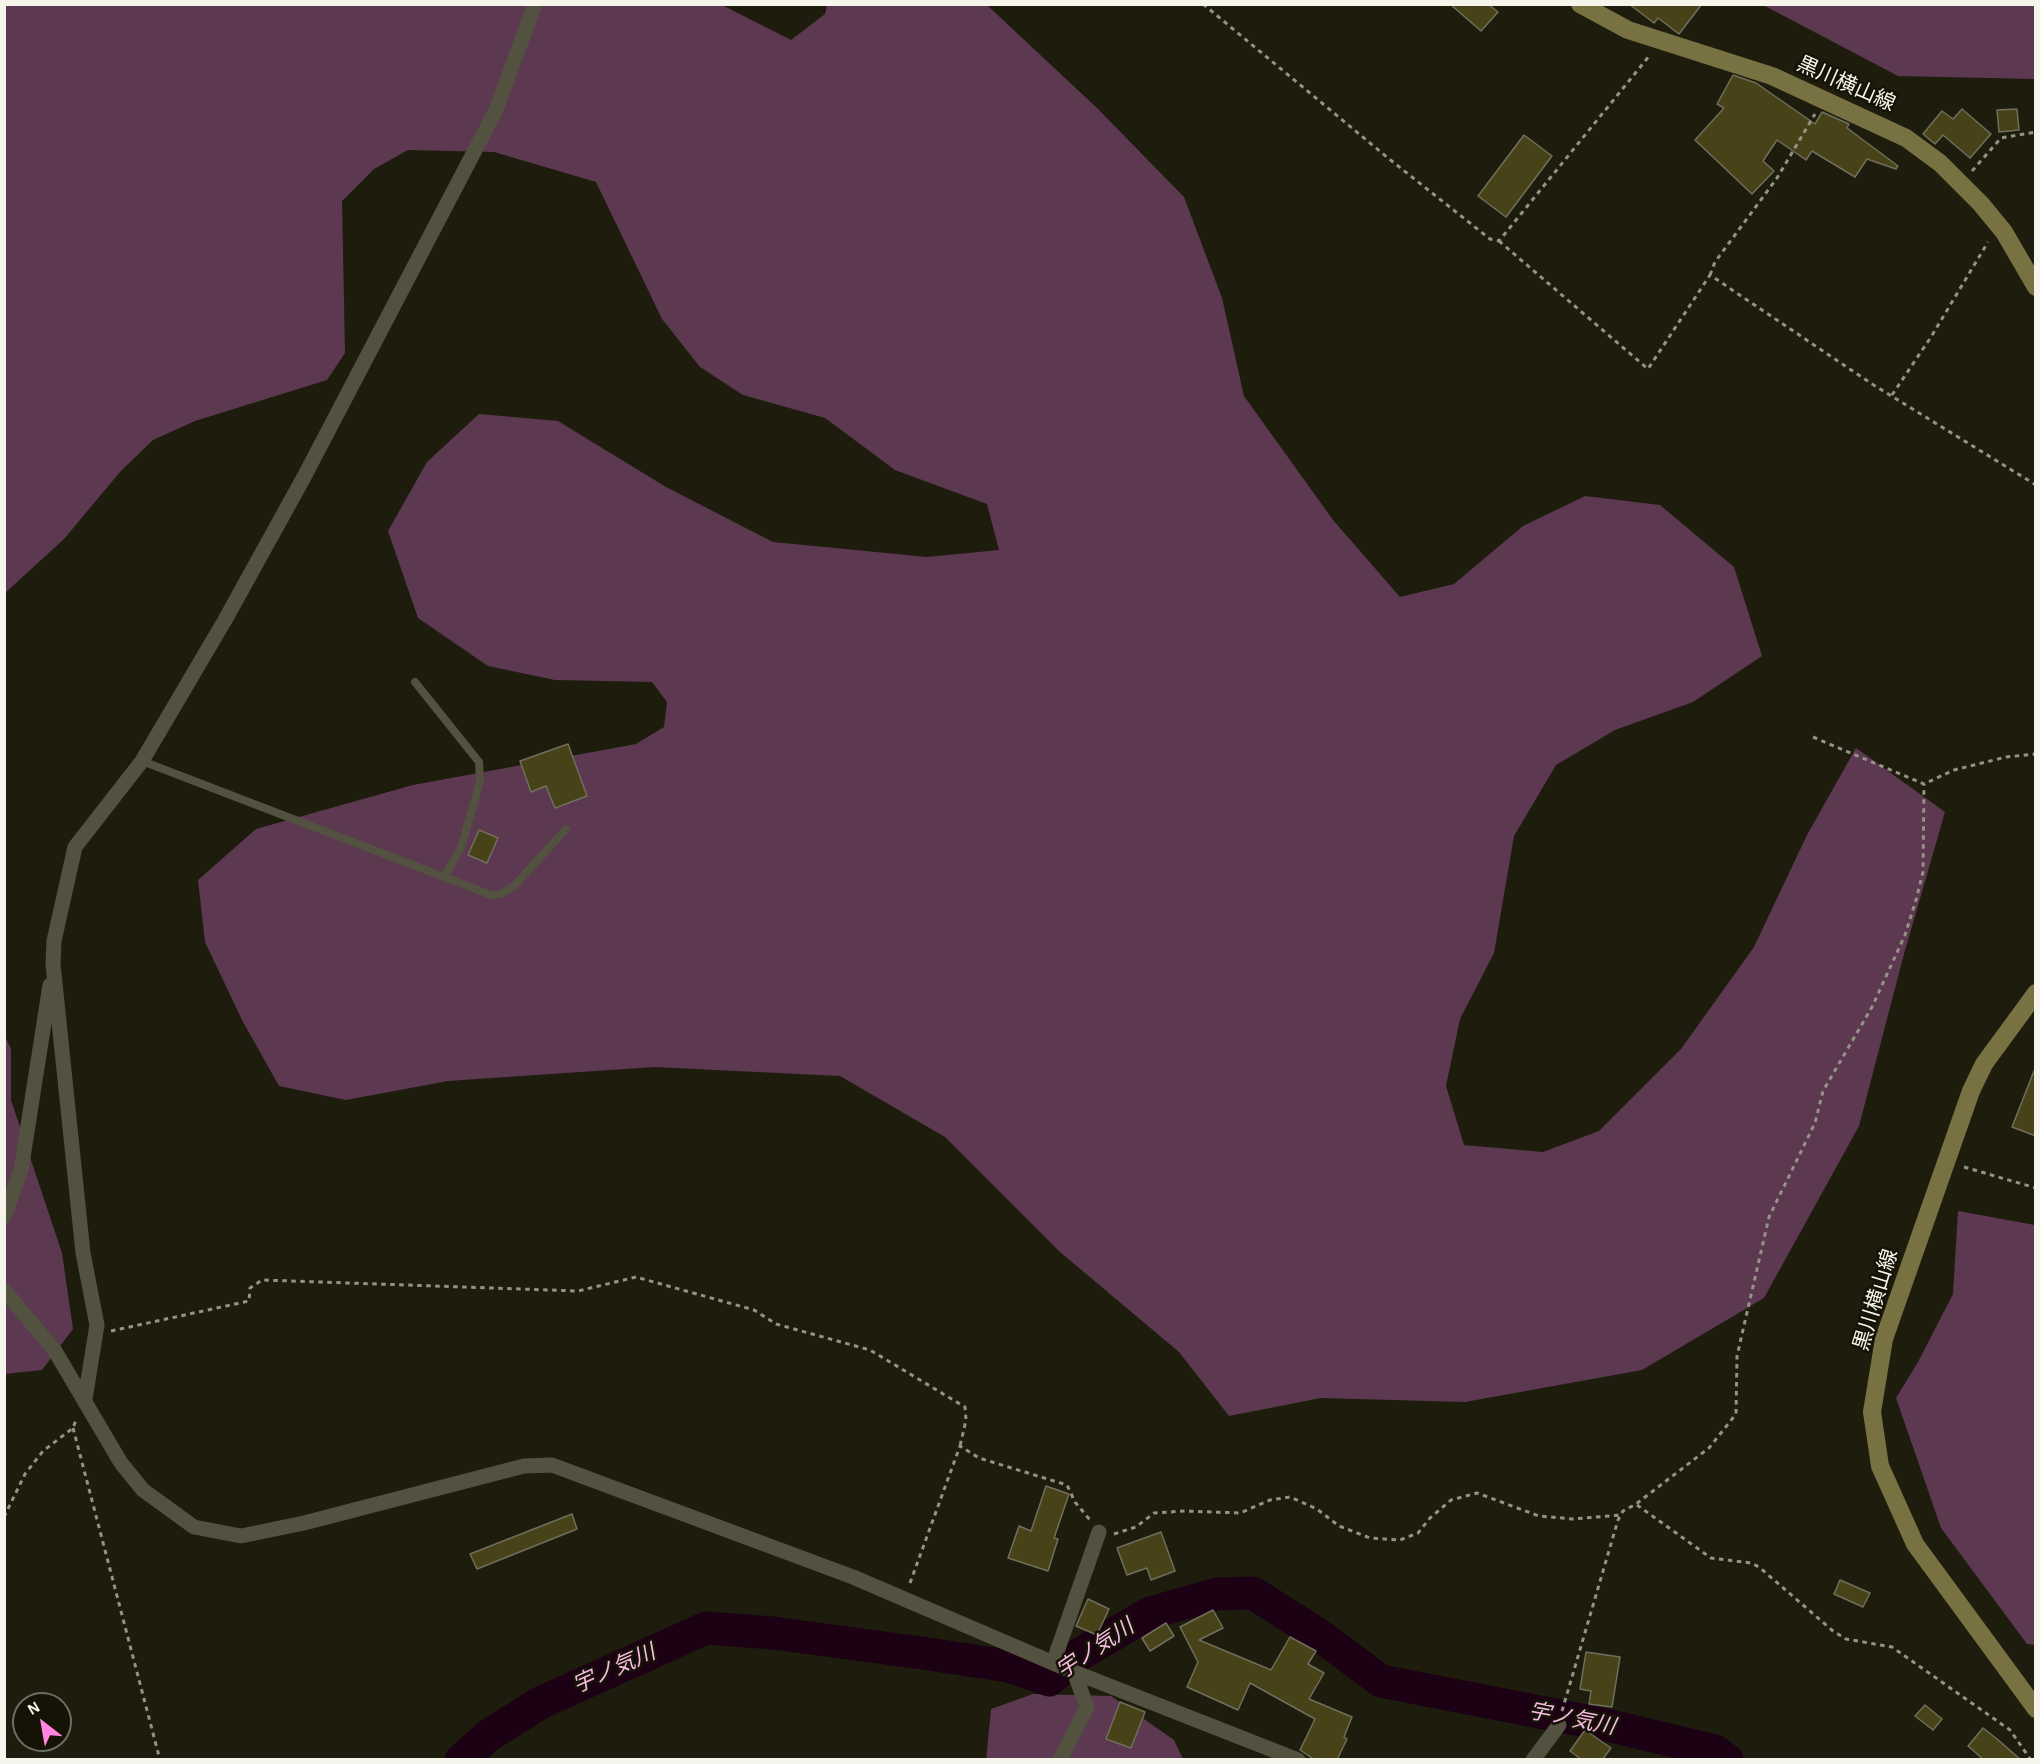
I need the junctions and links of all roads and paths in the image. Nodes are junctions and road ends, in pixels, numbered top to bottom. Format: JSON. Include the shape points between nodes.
{"nodes":[{"id":1,"x":535,"y":4,"type":"edge"},
{"id":2,"x":1203,"y":4,"type":"edge"},
{"id":3,"x":1580,"y":4,"type":"edge"},
{"id":4,"x":1659,"y":40,"type":"junction"},
{"id":5,"x":1824,"y":99,"type":"junction"},
{"id":6,"x":2036,"y":132,"type":"edge"},
{"id":7,"x":1962,"y":184,"type":"junction"},
{"id":8,"x":2004,"y":232,"type":"junction"},
{"id":9,"x":1499,"y":241,"type":"junction"},
{"id":10,"x":1710,"y":275,"type":"junction"},
{"id":11,"x":2036,"y":287,"type":"edge"},
{"id":12,"x":1892,"y":395,"type":"junction"},
{"id":13,"x":2036,"y":484,"type":"edge"},
{"id":14,"x":414,"y":682,"type":"dead end"},
{"id":15,"x":1813,"y":737,"type":"dead end"},
{"id":16,"x":2036,"y":754,"type":"edge"},
{"id":17,"x":142,"y":761,"type":"junction"},
{"id":18,"x":1924,"y":784,"type":"junction"},
{"id":19,"x":566,"y":829,"type":"dead end"},
{"id":20,"x":444,"y":877,"type":"junction"},
{"id":21,"x":53,"y":964,"type":"junction"},
{"id":22,"x":2036,"y":993,"type":"edge"},
{"id":23,"x":1945,"y":1161,"type":"junction"},
{"id":24,"x":2036,"y":1188,"type":"edge"},
{"id":25,"x":4,"y":1217,"type":"edge"},
{"id":26,"x":4,"y":1290,"type":"edge"},
{"id":27,"x":95,"y":1334,"type":"junction"},
{"id":28,"x":85,"y":1399,"type":"junction"},
{"id":29,"x":73,"y":1428,"type":"junction"},
{"id":30,"x":960,"y":1446,"type":"junction"},
{"id":31,"x":1636,"y":1504,"type":"junction"},
{"id":32,"x":1621,"y":1515,"type":"junction"},
{"id":33,"x":4,"y":1517,"type":"edge"},
{"id":34,"x":1099,"y":1532,"type":"junction"},
{"id":35,"x":904,"y":1599,"type":"junction"},
{"id":36,"x":1053,"y":1663,"type":"junction"},
{"id":37,"x":1074,"y":1672,"type":"junction"},
{"id":38,"x":1564,"y":1704,"type":"dead end"},
{"id":39,"x":2036,"y":1709,"type":"edge"},
{"id":40,"x":1559,"y":1725,"type":"dead end"},
{"id":41,"x":160,"y":1760,"type":"edge"},
{"id":42,"x":1060,"y":1760,"type":"edge"},
{"id":43,"x":1298,"y":1760,"type":"edge"},
{"id":44,"x":1533,"y":1760,"type":"edge"},
{"id":45,"x":2031,"y":1760,"type":"edge"}],
"edges":[{"from":1,"to":17,"type":"street","via":[[496,110],[282,518]]},
{"from":2,"to":9,"type":"path","via":[[1398,165],[1490,238]]},
{"from":3,"to":4,"type":"main road","name":"黒川横山線","via":[[1611,24]]},
{"from":4,"to":5,"type":"main road","name":"黒川横山線","via":[[1772,76]]},
{"from":4,"to":9,"type":"path"},
{"from":5,"to":7,"type":"main road","name":"黒川横山線","via":[[1906,138]]},
{"from":5,"to":10,"type":"path","via":[[1777,178],[1715,262]]},
{"from":6,"to":7,"type":"path","via":[[2001,138]]},
{"from":7,"to":8,"type":"main road","name":"黒川横山線"},
{"from":8,"to":11,"type":"main road","name":"黒川横山線"},
{"from":8,"to":12,"type":"path","via":[[1988,241]]},
{"from":9,"to":10,"type":"path","via":[[1648,369]]},
{"from":10,"to":12,"type":"path"},
{"from":12,"to":13,"type":"path"},
{"from":14,"to":20,"type":"lane","via":[[479,762],[480,782],[461,848]]},
{"from":15,"to":18,"type":"path"},
{"from":16,"to":18,"type":"path","via":[[1953,770]]},
{"from":17,"to":20,"type":"lane"},
{"from":17,"to":21,"type":"street","via":[[75,847],[54,941]]},
{"from":18,"to":31,"type":"path","via":[[1923,872],[1916,900],[1905,935],[1872,1007],[1823,1091],[1815,1123],[1769,1217],[1737,1356],[1736,1414],[1709,1448]]},
{"from":19,"to":20,"type":"lane","via":[[502,894],[491,895]]},
{"from":21,"to":25,"type":"street","via":[[21,1170]]},
{"from":21,"to":27,"type":"street","via":[[83,1252],[97,1325]]},
{"from":22,"to":23,"type":"main road","name":"黒川横山線","via":[[1984,1064]]},
{"from":23,"to":24,"type":"path"},
{"from":23,"to":39,"type":"main road","name":"黒川横山線","via":[[1884,1340],[1872,1412],[1880,1466],[1915,1544]]},
{"from":26,"to":28,"type":"street","via":[[55,1351]]},
{"from":27,"to":28,"type":"street"},
{"from":27,"to":30,"type":"path","via":[[249,1301],[250,1288],[262,1280],[578,1291],[636,1277],[754,1310],[776,1324],[870,1350],[965,1407]]},
{"from":28,"to":29,"type":"path"},
{"from":28,"to":35,"type":"street","via":[[121,1464],[143,1490],[194,1527],[241,1536],[524,1466],[552,1465]]},
{"from":29,"to":33,"type":"path","via":[[43,1451],[25,1474]]},
{"from":29,"to":41,"type":"path"},
{"from":30,"to":34,"type":"path","via":[[979,1458],[1067,1485]]},
{"from":30,"to":35,"type":"path"},
{"from":31,"to":32,"type":"path"},
{"from":31,"to":45,"type":"path","via":[[1711,1558],[1759,1567],[1833,1631],[1846,1638],[1892,1647],[2010,1730]]},
{"from":32,"to":34,"type":"path","via":[[1573,1519],[1539,1516],[1478,1493],[1451,1500],[1418,1533],[1400,1540],[1370,1538],[1349,1530],[1290,1497],[1270,1500],[1240,1513],[1154,1513],[1136,1527],[1111,1534]]},
{"from":32,"to":38,"type":"path"},
{"from":34,"to":36,"type":"street"},
{"from":35,"to":36,"type":"street"},
{"from":36,"to":37,"type":"street"},
{"from":37,"to":42,"type":"street","via":[[1087,1707]]},
{"from":37,"to":43,"type":"street"},
{"from":40,"to":44,"type":"street"}]}
